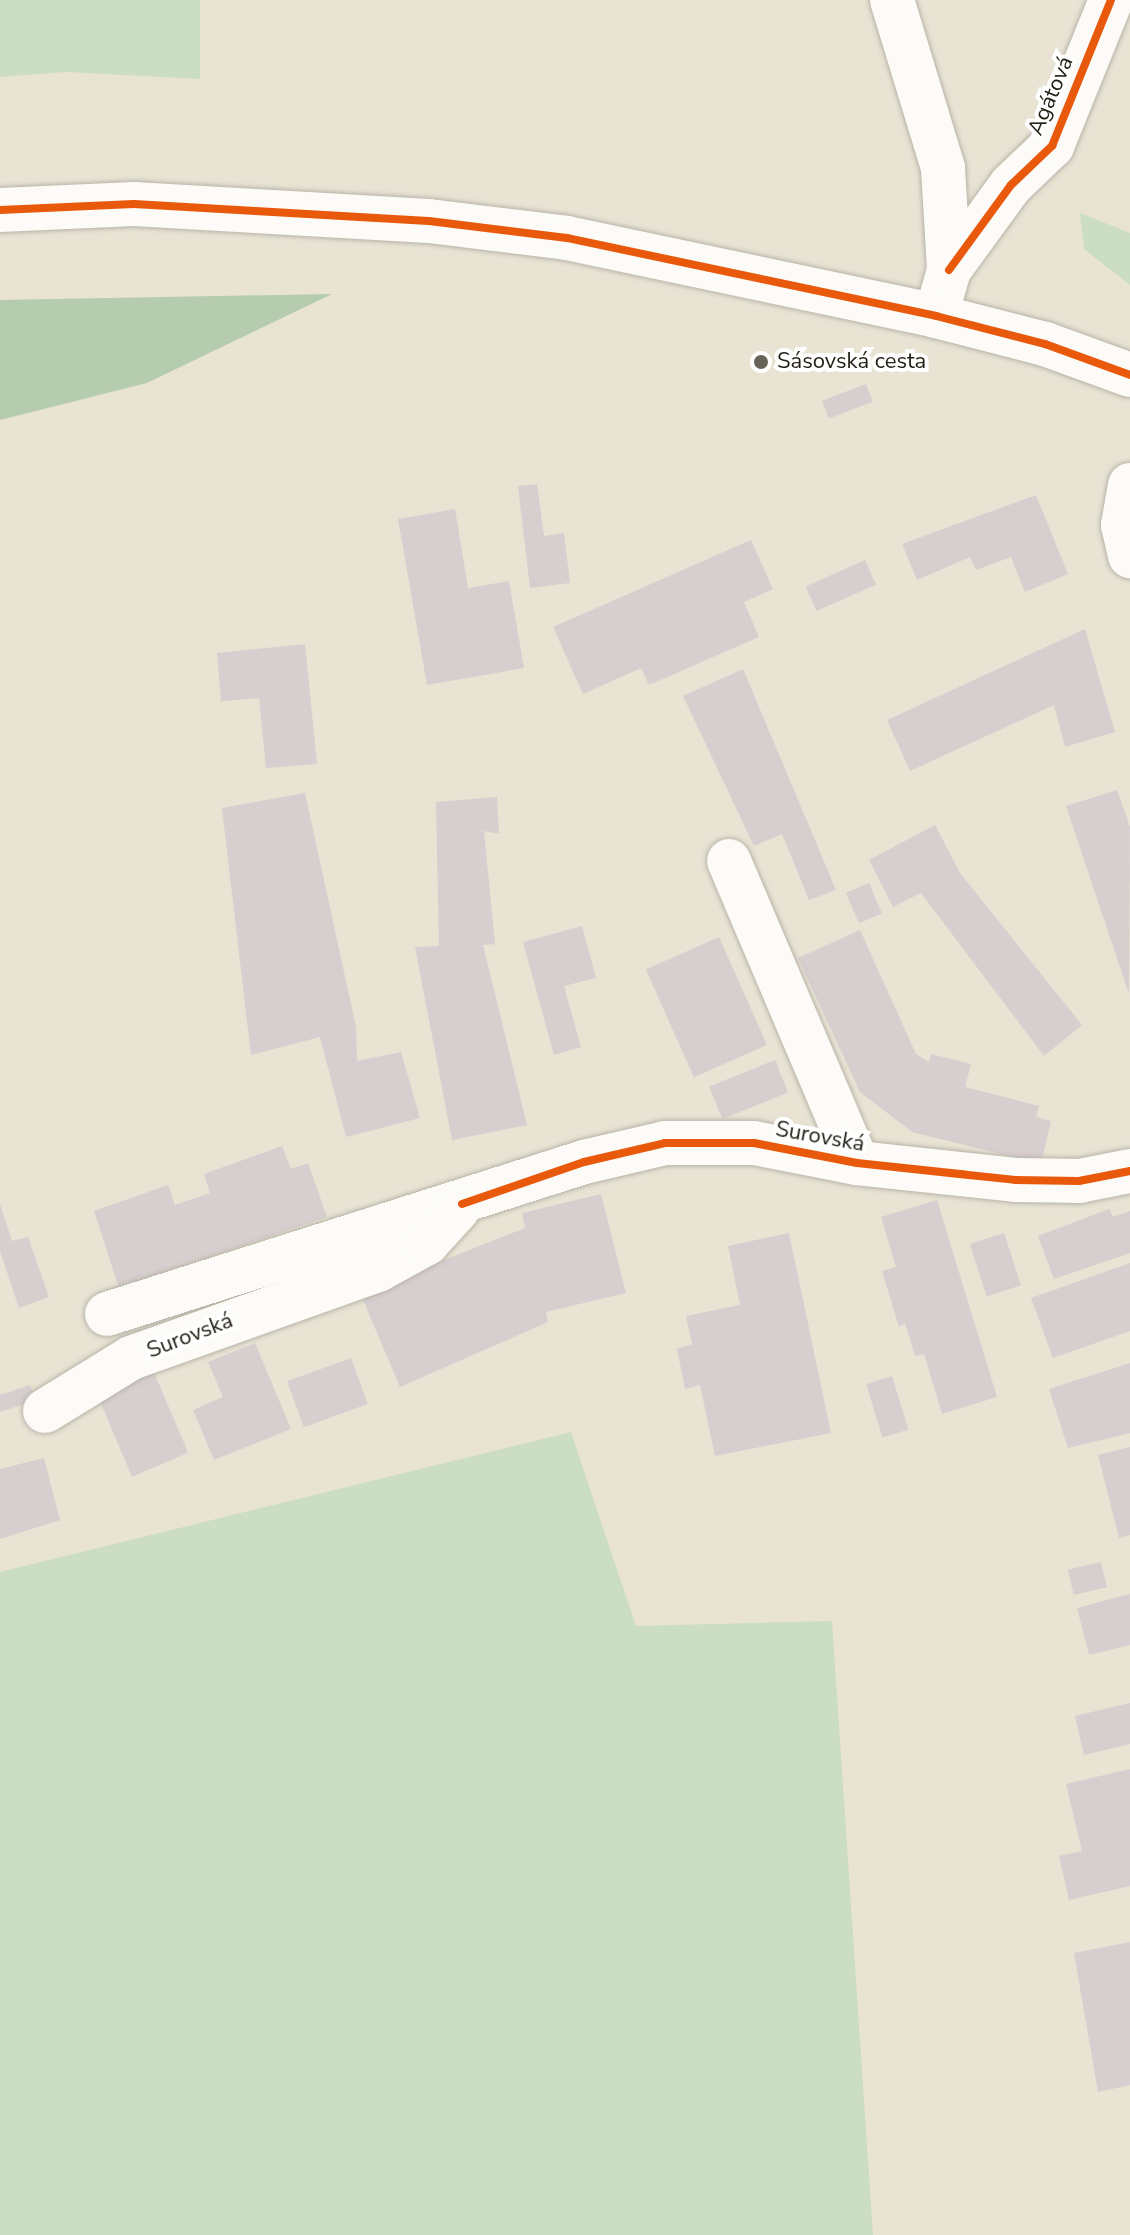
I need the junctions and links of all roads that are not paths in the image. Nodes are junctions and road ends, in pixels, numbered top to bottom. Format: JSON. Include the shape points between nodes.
{"nodes":[{"id":1,"x":892,"y":0,"type":"edge"},
{"id":2,"x":1111,"y":0,"type":"edge"},
{"id":3,"x":0,"y":210,"type":"edge"},
{"id":4,"x":949,"y":270,"type":"junction"},
{"id":5,"x":936,"y":316,"type":"junction"},
{"id":6,"x":1130,"y":375,"type":"edge"},
{"id":7,"x":1130,"y":485,"type":"edge"},
{"id":8,"x":1130,"y":556,"type":"edge"},
{"id":9,"x":729,"y":861,"type":"dead end"},
{"id":10,"x":857,"y":1163,"type":"junction"},
{"id":11,"x":1130,"y":1171,"type":"edge"},
{"id":12,"x":462,"y":1204,"type":"junction"},
{"id":13,"x":107,"y":1314,"type":"dead end"},
{"id":14,"x":45,"y":1411,"type":"dead end"}],
"edges":[{"from":1,"to":4,"type":"street","via":[[943,168]]},
{"from":2,"to":4,"type":"street","name":"Agátová","via":[[1052,146],[1011,185]]},
{"from":3,"to":5,"type":"street","via":[[134,204],[429,221],[567,238]]},
{"from":4,"to":5,"type":"street"},
{"from":5,"to":6,"type":"street","via":[[1045,344]]},
{"from":7,"to":8,"type":"street","via":[[1123,525]]},
{"from":9,"to":10,"type":"street","name":"Surovská"},
{"from":10,"to":11,"type":"street","name":"Surovská","via":[[1015,1180],[1079,1181]]},
{"from":10,"to":12,"type":"street","name":"Surovská","via":[[754,1143],[665,1143],[584,1162]]},
{"from":12,"to":13,"type":"street","name":"Surovská"},
{"from":12,"to":14,"type":"street","name":"Surovská","via":[[427,1243],[378,1270],[131,1358]]}]}
